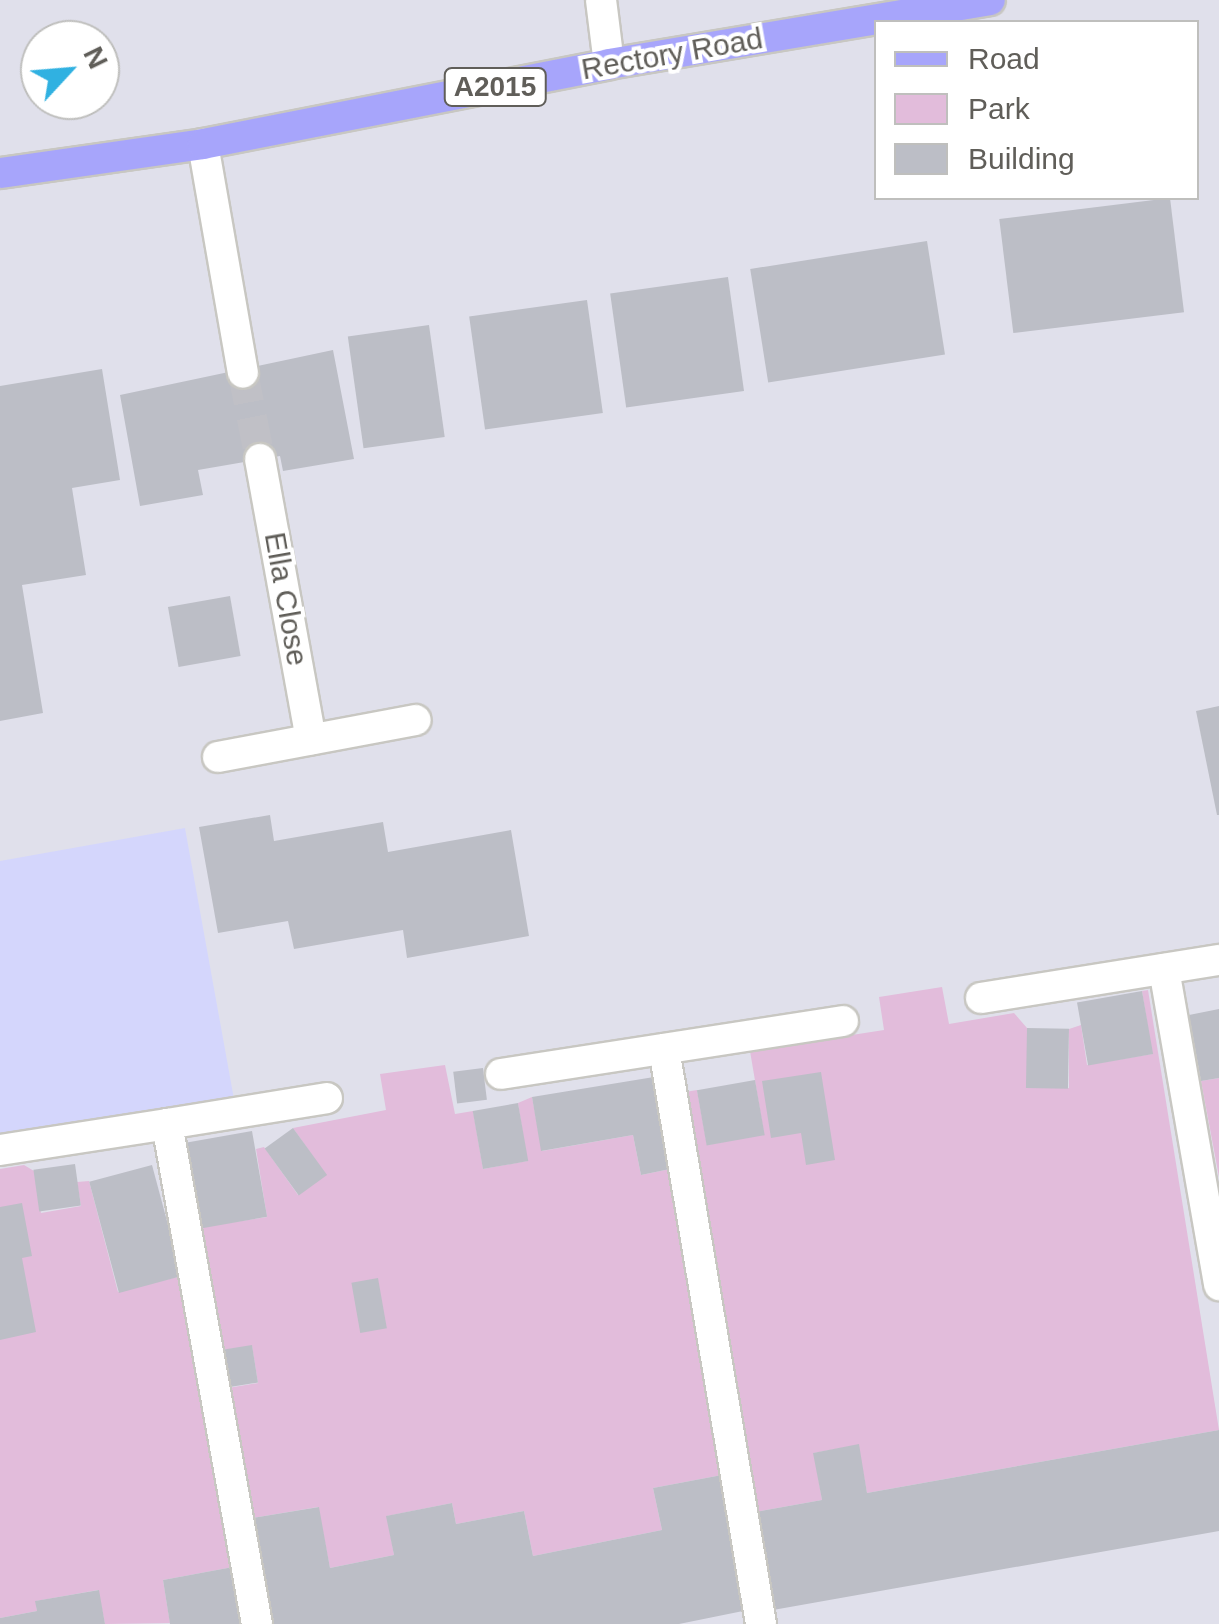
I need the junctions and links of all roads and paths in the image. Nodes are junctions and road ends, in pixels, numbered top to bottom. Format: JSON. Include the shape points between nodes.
{"nodes":[{"id":1,"x":600,"y":0,"type":"edge"},
{"id":2,"x":990,"y":0,"type":"edge"},
{"id":3,"x":610,"y":64,"type":"junction"},
{"id":4,"x":203,"y":144,"type":"junction"},
{"id":5,"x":0,"y":173,"type":"edge"},
{"id":6,"x":243,"y":373,"type":"tunnel mouth"},
{"id":7,"x":260,"y":459,"type":"tunnel mouth"},
{"id":8,"x":416,"y":720,"type":"dead end"},
{"id":9,"x":312,"y":740,"type":"junction"},
{"id":10,"x":218,"y":757,"type":"dead end"},
{"id":11,"x":1219,"y":960,"type":"edge"},
{"id":12,"x":1164,"y":969,"type":"junction"},
{"id":13,"x":980,"y":998,"type":"dead end"},
{"id":14,"x":843,"y":1020,"type":"dead end"},
{"id":15,"x":664,"y":1049,"type":"junction"},
{"id":16,"x":501,"y":1074,"type":"dead end"},
{"id":17,"x":327,"y":1098,"type":"dead end"},
{"id":18,"x":168,"y":1124,"type":"junction"},
{"id":19,"x":0,"y":1150,"type":"edge"},
{"id":20,"x":1219,"y":1285,"type":"edge"},
{"id":21,"x":258,"y":1624,"type":"edge"},
{"id":22,"x":761,"y":1624,"type":"edge"}],
"edges":[{"from":1,"to":3,"type":"street"},
{"from":2,"to":3,"type":"main road","name":"Rectory Road","number":"A2015"},
{"from":3,"to":4,"type":"main road","name":"Rectory Road","number":"A2015"},
{"from":4,"to":5,"type":"main road","name":"Rectory Road","number":"A2015"},
{"from":4,"to":6,"type":"street"},
{"from":7,"to":9,"type":"street","name":"Ella Close"},
{"from":8,"to":9,"type":"street"},
{"from":9,"to":10,"type":"street"},
{"from":11,"to":12,"type":"street"},
{"from":12,"to":13,"type":"street"},
{"from":12,"to":20,"type":"street"},
{"from":14,"to":15,"type":"street"},
{"from":15,"to":16,"type":"street"},
{"from":15,"to":22,"type":"street"},
{"from":17,"to":18,"type":"street"},
{"from":18,"to":19,"type":"street"},
{"from":18,"to":21,"type":"street"}]}
